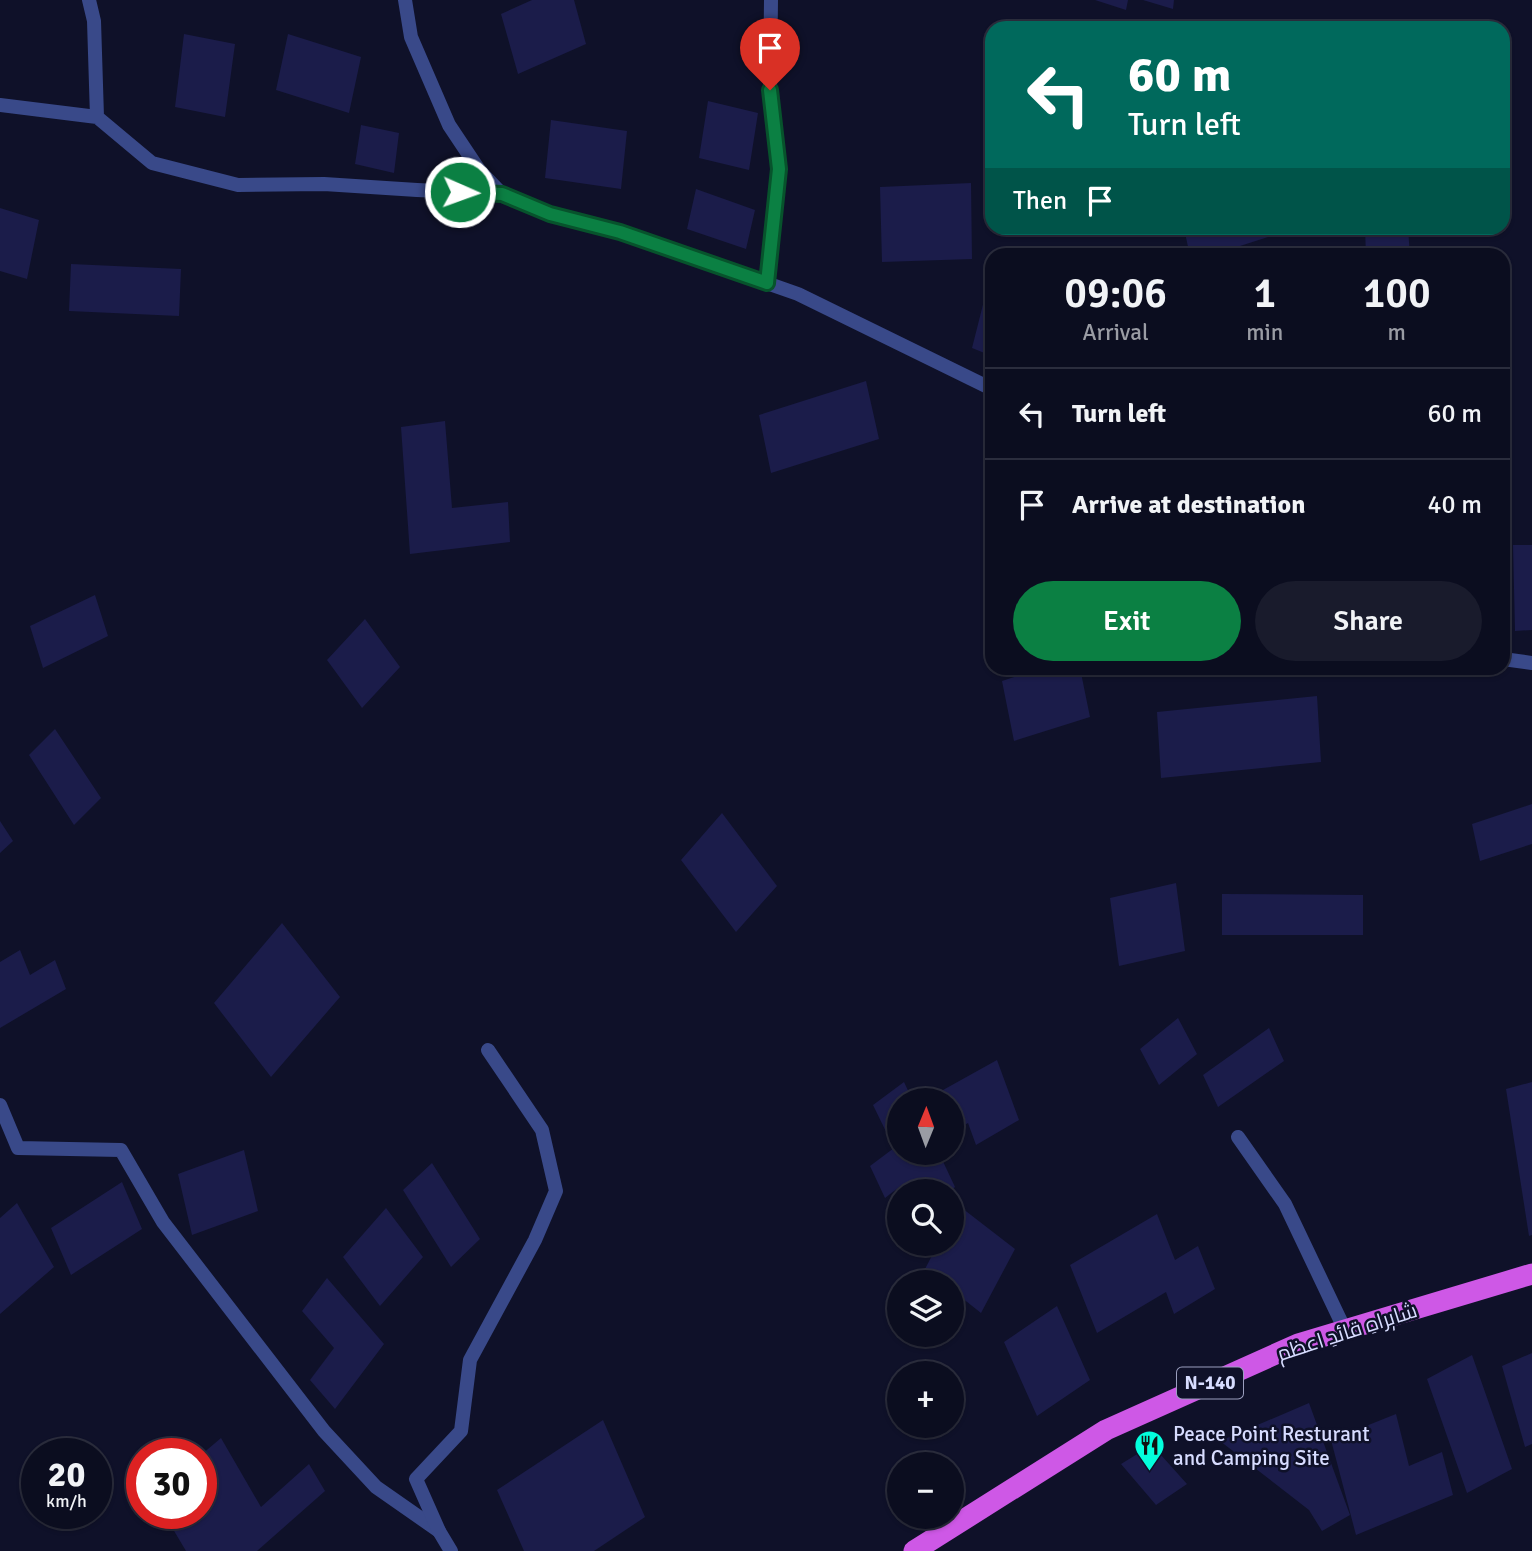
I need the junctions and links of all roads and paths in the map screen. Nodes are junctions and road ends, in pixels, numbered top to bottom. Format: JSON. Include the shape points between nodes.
{"nodes":[{"id":1,"x":89,"y":0,"type":"edge"},
{"id":2,"x":405,"y":0,"type":"edge"},
{"id":3,"x":771,"y":0,"type":"edge"},
{"id":4,"x":0,"y":105,"type":"edge"},
{"id":5,"x":97,"y":117,"type":"junction"},
{"id":6,"x":502,"y":194,"type":"junction"},
{"id":7,"x":767,"y":283,"type":"junction"},
{"id":8,"x":985,"y":385,"type":"edge"},
{"id":9,"x":1510,"y":660,"type":"edge"},
{"id":10,"x":1532,"y":663,"type":"edge"},
{"id":11,"x":488,"y":1051,"type":"dead end"},
{"id":12,"x":0,"y":1105,"type":"edge"},
{"id":13,"x":1238,"y":1137,"type":"dead end"},
{"id":14,"x":1532,"y":1274,"type":"edge"},
{"id":15,"x":1345,"y":1331,"type":"junction"},
{"id":16,"x":439,"y":1531,"type":"junction"},
{"id":17,"x":451,"y":1551,"type":"edge"},
{"id":18,"x":914,"y":1551,"type":"edge"}],
"edges":[{"from":1,"to":5,"type":"street","via":[[94,21]]},
{"from":2,"to":6,"type":"street","via":[[411,37],[449,125],[479,170]]},
{"from":3,"to":7,"type":"street","via":[[770,90],[779,169]]},
{"from":4,"to":5,"type":"street"},
{"from":5,"to":6,"type":"street","via":[[152,163],[238,185],[324,184]]},
{"from":6,"to":7,"type":"street","via":[[550,214],[620,232]]},
{"from":7,"to":8,"type":"street"},
{"from":9,"to":10,"type":"street"},
{"from":11,"to":16,"type":"street","via":[[542,1130],[556,1191],[535,1240],[470,1360],[461,1431],[416,1479]]},
{"from":12,"to":16,"type":"street","via":[[18,1148],[121,1150],[163,1222],[324,1431],[376,1487]]},
{"from":13,"to":15,"type":"street","via":[[1285,1204]]},
{"from":14,"to":15,"type":"highway","name":"شاہراہِ قائدِ اعظم","number":"N-140"},
{"from":15,"to":18,"type":"highway","name":"شاہراہِ قائدِ اعظم","number":"N-140","via":[[1298,1344],[1106,1430]]},
{"from":16,"to":17,"type":"street"}]}
